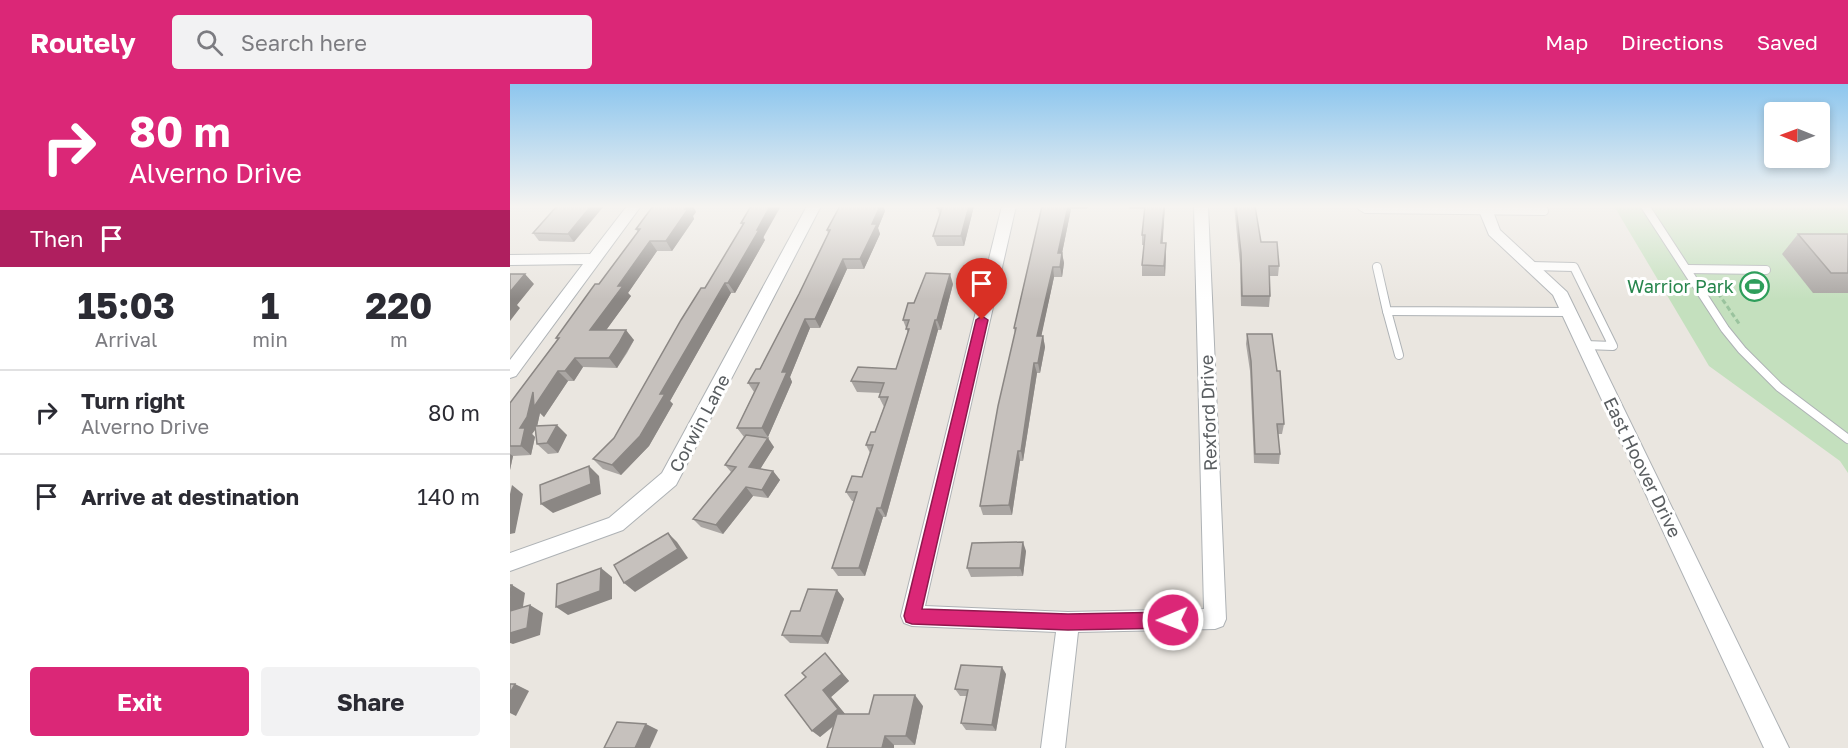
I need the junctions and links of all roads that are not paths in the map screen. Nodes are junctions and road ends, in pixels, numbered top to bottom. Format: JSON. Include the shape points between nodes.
{"nodes":[{"id":1,"x":609,"y":237,"type":"edge"},
{"id":2,"x":798,"y":237,"type":"edge"},
{"id":3,"x":1002,"y":237,"type":"edge"},
{"id":4,"x":1202,"y":237,"type":"edge"},
{"id":5,"x":1499,"y":237,"type":"edge"},
{"id":6,"x":1666,"y":237,"type":"edge"},
{"id":7,"x":592,"y":259,"type":"junction"},
{"id":8,"x":510,"y":260,"type":"edge"},
{"id":9,"x":1531,"y":266,"type":"junction"},
{"id":10,"x":1377,"y":267,"type":"dead end"},
{"id":11,"x":1687,"y":269,"type":"junction"},
{"id":12,"x":1766,"y":270,"type":"dead end"},
{"id":13,"x":1387,"y":311,"type":"junction"},
{"id":14,"x":1569,"y":312,"type":"junction"},
{"id":15,"x":1585,"y":345,"type":"junction"},
{"id":16,"x":1399,"y":356,"type":"dead end"},
{"id":17,"x":510,"y":372,"type":"edge"},
{"id":18,"x":1848,"y":439,"type":"edge"},
{"id":19,"x":510,"y":562,"type":"edge"},
{"id":20,"x":1068,"y":622,"type":"junction"},
{"id":21,"x":1053,"y":748,"type":"edge"},
{"id":22,"x":1777,"y":748,"type":"edge"}],
"edges":[{"from":1,"to":7,"type":"street"},
{"from":2,"to":19,"type":"street","name":"Corwin Lane","via":[[669,479],[616,524]]},
{"from":3,"to":20,"type":"street","via":[[912,616]]},
{"from":4,"to":20,"type":"street","name":"Rexford Drive","via":[[1215,619]]},
{"from":5,"to":9,"type":"street","name":"East Hoover Drive"},
{"from":6,"to":11,"type":"lane"},
{"from":7,"to":8,"type":"street"},
{"from":7,"to":17,"type":"street"},
{"from":9,"to":14,"type":"street","name":"East Hoover Drive","via":[[1560,292]]},
{"from":9,"to":15,"type":"lane","via":[[1574,267],[1613,346]]},
{"from":10,"to":13,"type":"lane"},
{"from":11,"to":12,"type":"lane"},
{"from":11,"to":18,"type":"lane","via":[[1742,350],[1779,387]]},
{"from":13,"to":14,"type":"lane"},
{"from":13,"to":16,"type":"lane"},
{"from":14,"to":15,"type":"street","name":"East Hoover Drive"},
{"from":15,"to":22,"type":"street","name":"East Hoover Drive"},
{"from":20,"to":21,"type":"street"}]}
